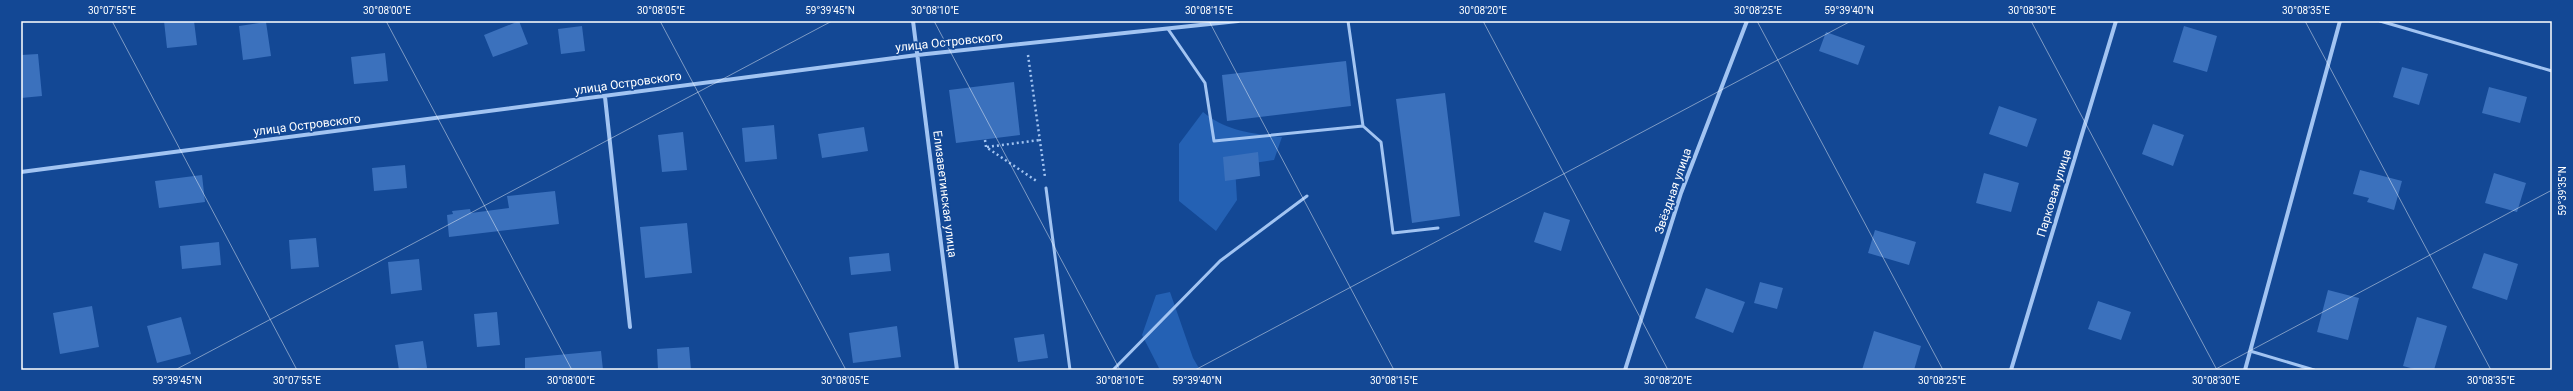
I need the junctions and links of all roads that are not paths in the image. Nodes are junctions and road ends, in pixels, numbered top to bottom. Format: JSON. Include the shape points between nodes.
{"nodes":[{"id":1,"x":913,"y":21,"type":"edge"},
{"id":2,"x":1238,"y":21,"type":"edge"},
{"id":3,"x":1348,"y":21,"type":"edge"},
{"id":4,"x":1747,"y":21,"type":"edge"},
{"id":5,"x":2116,"y":21,"type":"edge"},
{"id":6,"x":2340,"y":21,"type":"edge"},
{"id":7,"x":2380,"y":21,"type":"edge"},
{"id":8,"x":1168,"y":30,"type":"junction"},
{"id":9,"x":917,"y":55,"type":"junction"},
{"id":10,"x":2552,"y":71,"type":"edge"},
{"id":11,"x":605,"y":97,"type":"junction"},
{"id":12,"x":1363,"y":126,"type":"junction"},
{"id":13,"x":21,"y":172,"type":"edge"},
{"id":14,"x":1046,"y":188,"type":"road end"},
{"id":15,"x":1307,"y":196,"type":"dead end"},
{"id":16,"x":1438,"y":228,"type":"dead end"},
{"id":17,"x":630,"y":327,"type":"dead end"},
{"id":18,"x":2250,"y":351,"type":"junction"},
{"id":19,"x":957,"y":370,"type":"edge"},
{"id":20,"x":1070,"y":370,"type":"edge"},
{"id":21,"x":1113,"y":370,"type":"edge"},
{"id":22,"x":1625,"y":370,"type":"edge"},
{"id":23,"x":2011,"y":370,"type":"edge"},
{"id":24,"x":2245,"y":370,"type":"edge"},
{"id":25,"x":2314,"y":370,"type":"edge"}],
"edges":[{"from":1,"to":9,"type":"street","name":"Елизаветинская улица"},
{"from":2,"to":8,"type":"street","name":"улица Островского"},
{"from":3,"to":12,"type":"lane"},
{"from":4,"to":22,"type":"street","name":"Звёздная улица","via":[[1681,193]]},
{"from":5,"to":23,"type":"street","name":"Парковая улица"},
{"from":6,"to":18,"type":"street"},
{"from":7,"to":10,"type":"lane"},
{"from":8,"to":9,"type":"street","name":"улица Островского"},
{"from":8,"to":12,"type":"lane","via":[[1205,83],[1214,141]]},
{"from":9,"to":11,"type":"street","name":"улица Островского"},
{"from":9,"to":19,"type":"street","name":"Елизаветинская улица"},
{"from":11,"to":13,"type":"street","name":"улица Островского"},
{"from":11,"to":17,"type":"street"},
{"from":12,"to":16,"type":"lane","via":[[1381,142],[1393,233]]},
{"from":14,"to":20,"type":"lane"},
{"from":15,"to":21,"type":"lane","via":[[1220,261]]},
{"from":18,"to":24,"type":"street"},
{"from":18,"to":25,"type":"lane"}]}
